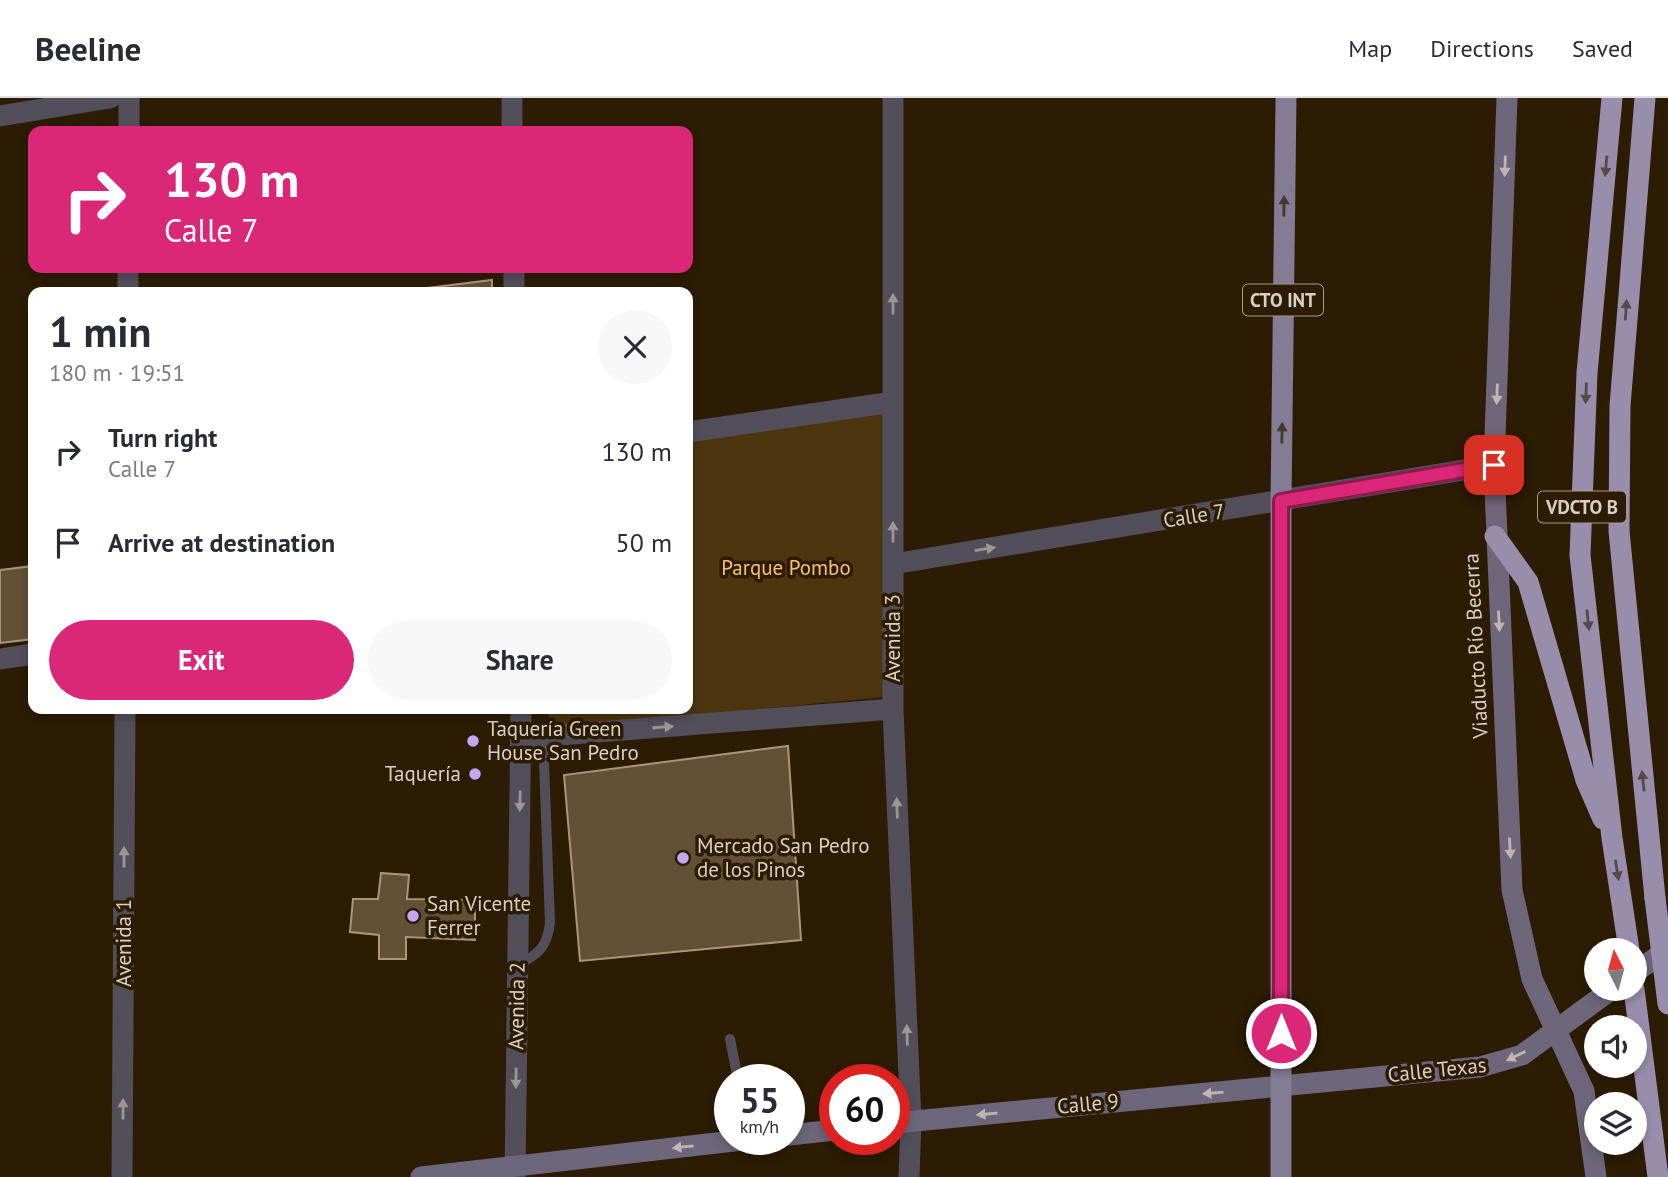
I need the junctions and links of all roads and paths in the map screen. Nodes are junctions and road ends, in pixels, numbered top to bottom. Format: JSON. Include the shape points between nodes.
{"nodes":[{"id":1,"x":110,"y":98,"type":"edge"},
{"id":2,"x":129,"y":98,"type":"edge"},
{"id":3,"x":512,"y":98,"type":"edge"},
{"id":4,"x":893,"y":98,"type":"edge"},
{"id":5,"x":1286,"y":98,"type":"edge"},
{"id":6,"x":1507,"y":98,"type":"edge"},
{"id":7,"x":1612,"y":98,"type":"edge"},
{"id":8,"x":1645,"y":98,"type":"edge"},
{"id":9,"x":0,"y":116,"type":"edge"},
{"id":10,"x":129,"y":126,"type":"edge"},
{"id":11,"x":512,"y":126,"type":"edge"},
{"id":12,"x":893,"y":402,"type":"junction"},
{"id":13,"x":693,"y":431,"type":"edge"},
{"id":14,"x":1494,"y":465,"type":"junction"},
{"id":15,"x":1281,"y":501,"type":"junction"},
{"id":16,"x":1495,"y":536,"type":"junction"},
{"id":17,"x":893,"y":564,"type":"junction"},
{"id":18,"x":28,"y":655,"type":"edge"},
{"id":19,"x":0,"y":659,"type":"edge"},
{"id":20,"x":893,"y":709,"type":"junction"},
{"id":21,"x":125,"y":714,"type":"edge"},
{"id":22,"x":523,"y":714,"type":"edge"},
{"id":23,"x":532,"y":737,"type":"junction"},
{"id":24,"x":1612,"y":838,"type":"junction"},
{"id":25,"x":1627,"y":938,"type":"edge"},
{"id":26,"x":1668,"y":949,"type":"edge"},
{"id":27,"x":1647,"y":964,"type":"edge"},
{"id":28,"x":518,"y":965,"type":"junction"},
{"id":29,"x":1595,"y":1001,"type":"edge"},
{"id":30,"x":1636,"y":1001,"type":"edge"},
{"id":31,"x":1668,"y":1004,"type":"edge"},
{"id":32,"x":1556,"y":1029,"type":"junction"},
{"id":33,"x":730,"y":1038,"type":"dead end"},
{"id":34,"x":735,"y":1064,"type":"edge"},
{"id":35,"x":901,"y":1064,"type":"edge"},
{"id":36,"x":1281,"y":1086,"type":"junction"},
{"id":37,"x":910,"y":1121,"type":"edge"},
{"id":38,"x":714,"y":1144,"type":"edge"},
{"id":39,"x":906,"y":1155,"type":"edge"},
{"id":40,"x":515,"y":1171,"type":"edge"},
{"id":41,"x":122,"y":1177,"type":"edge"},
{"id":42,"x":421,"y":1177,"type":"edge"},
{"id":43,"x":909,"y":1177,"type":"edge"},
{"id":44,"x":1281,"y":1177,"type":"edge"},
{"id":45,"x":1596,"y":1177,"type":"edge"},
{"id":46,"x":1658,"y":1177,"type":"edge"}],
"edges":[{"from":1,"to":9,"type":"street"},
{"from":2,"to":10,"type":"street"},
{"from":3,"to":11,"type":"street"},
{"from":12,"to":4,"type":"street","name":"Avenida 3","one_way":true},
{"from":15,"to":5,"type":"main road","number":"CTO INT","one_way":true},
{"from":6,"to":14,"type":"street","name":"Viaducto Río Becerra","one_way":true},
{"from":7,"to":24,"type":"highway","number":"VDCTO B","one_way":true,"via":[[1587,373],[1580,555]]},
{"from":31,"to":8,"type":"highway","number":"VDCTO B","one_way":true,"bridge":true,"via":[[1619,531],[1621,393]]},
{"from":12,"to":13,"type":"street"},
{"from":17,"to":12,"type":"street","name":"Avenida 3","one_way":true},
{"from":14,"to":15,"type":"street","name":"Calle 7"},
{"from":14,"to":16,"type":"street","name":"Viaducto Río Becerra"},
{"from":17,"to":15,"type":"street","name":"Calle 7","one_way":true},
{"from":15,"to":36,"type":"main road","number":"CTO INT"},
{"from":16,"to":24,"type":"highway","via":[[1528,582],[1586,780]]},
{"from":16,"to":32,"type":"street","name":"Viaducto Río Becerra","one_way":true,"via":[[1512,890],[1532,979]]},
{"from":17,"to":20,"type":"street","name":"Avenida 3"},
{"from":18,"to":19,"type":"street"},
{"from":23,"to":20,"type":"street","one_way":true},
{"from":35,"to":20,"type":"street","name":"Avenida 3","one_way":true},
{"from":41,"to":21,"type":"street","name":"Avenida 1","one_way":true},
{"from":22,"to":23,"type":"street","name":"Avenida 2"},
{"from":23,"to":28,"type":"street","name":"Avenida 2","one_way":true},
{"from":23,"to":28,"type":"lane","via":[[550,922],[541,952]]},
{"from":24,"to":25,"type":"highway","number":"VDCTO B","one_way":true},
{"from":26,"to":27,"type":"street"},
{"from":28,"to":40,"type":"street","name":"Avenida 2","one_way":true},
{"from":29,"to":32,"type":"street","name":"Calle Texas"},
{"from":30,"to":46,"type":"highway"},
{"from":32,"to":36,"type":"street","name":"Calle Texas","one_way":true,"via":[[1522,1055],[1501,1063]]},
{"from":32,"to":45,"type":"street","name":"Viaducto Río Becerra","via":[[1584,1091]]},
{"from":33,"to":34,"type":"lane"},
{"from":36,"to":37,"type":"street","name":"Calle 9","one_way":true},
{"from":36,"to":44,"type":"main road","number":"CTO INT"},
{"from":38,"to":40,"type":"street","one_way":true},
{"from":39,"to":43,"type":"street","name":"Avenida 3"},
{"from":40,"to":42,"type":"street"}]}
